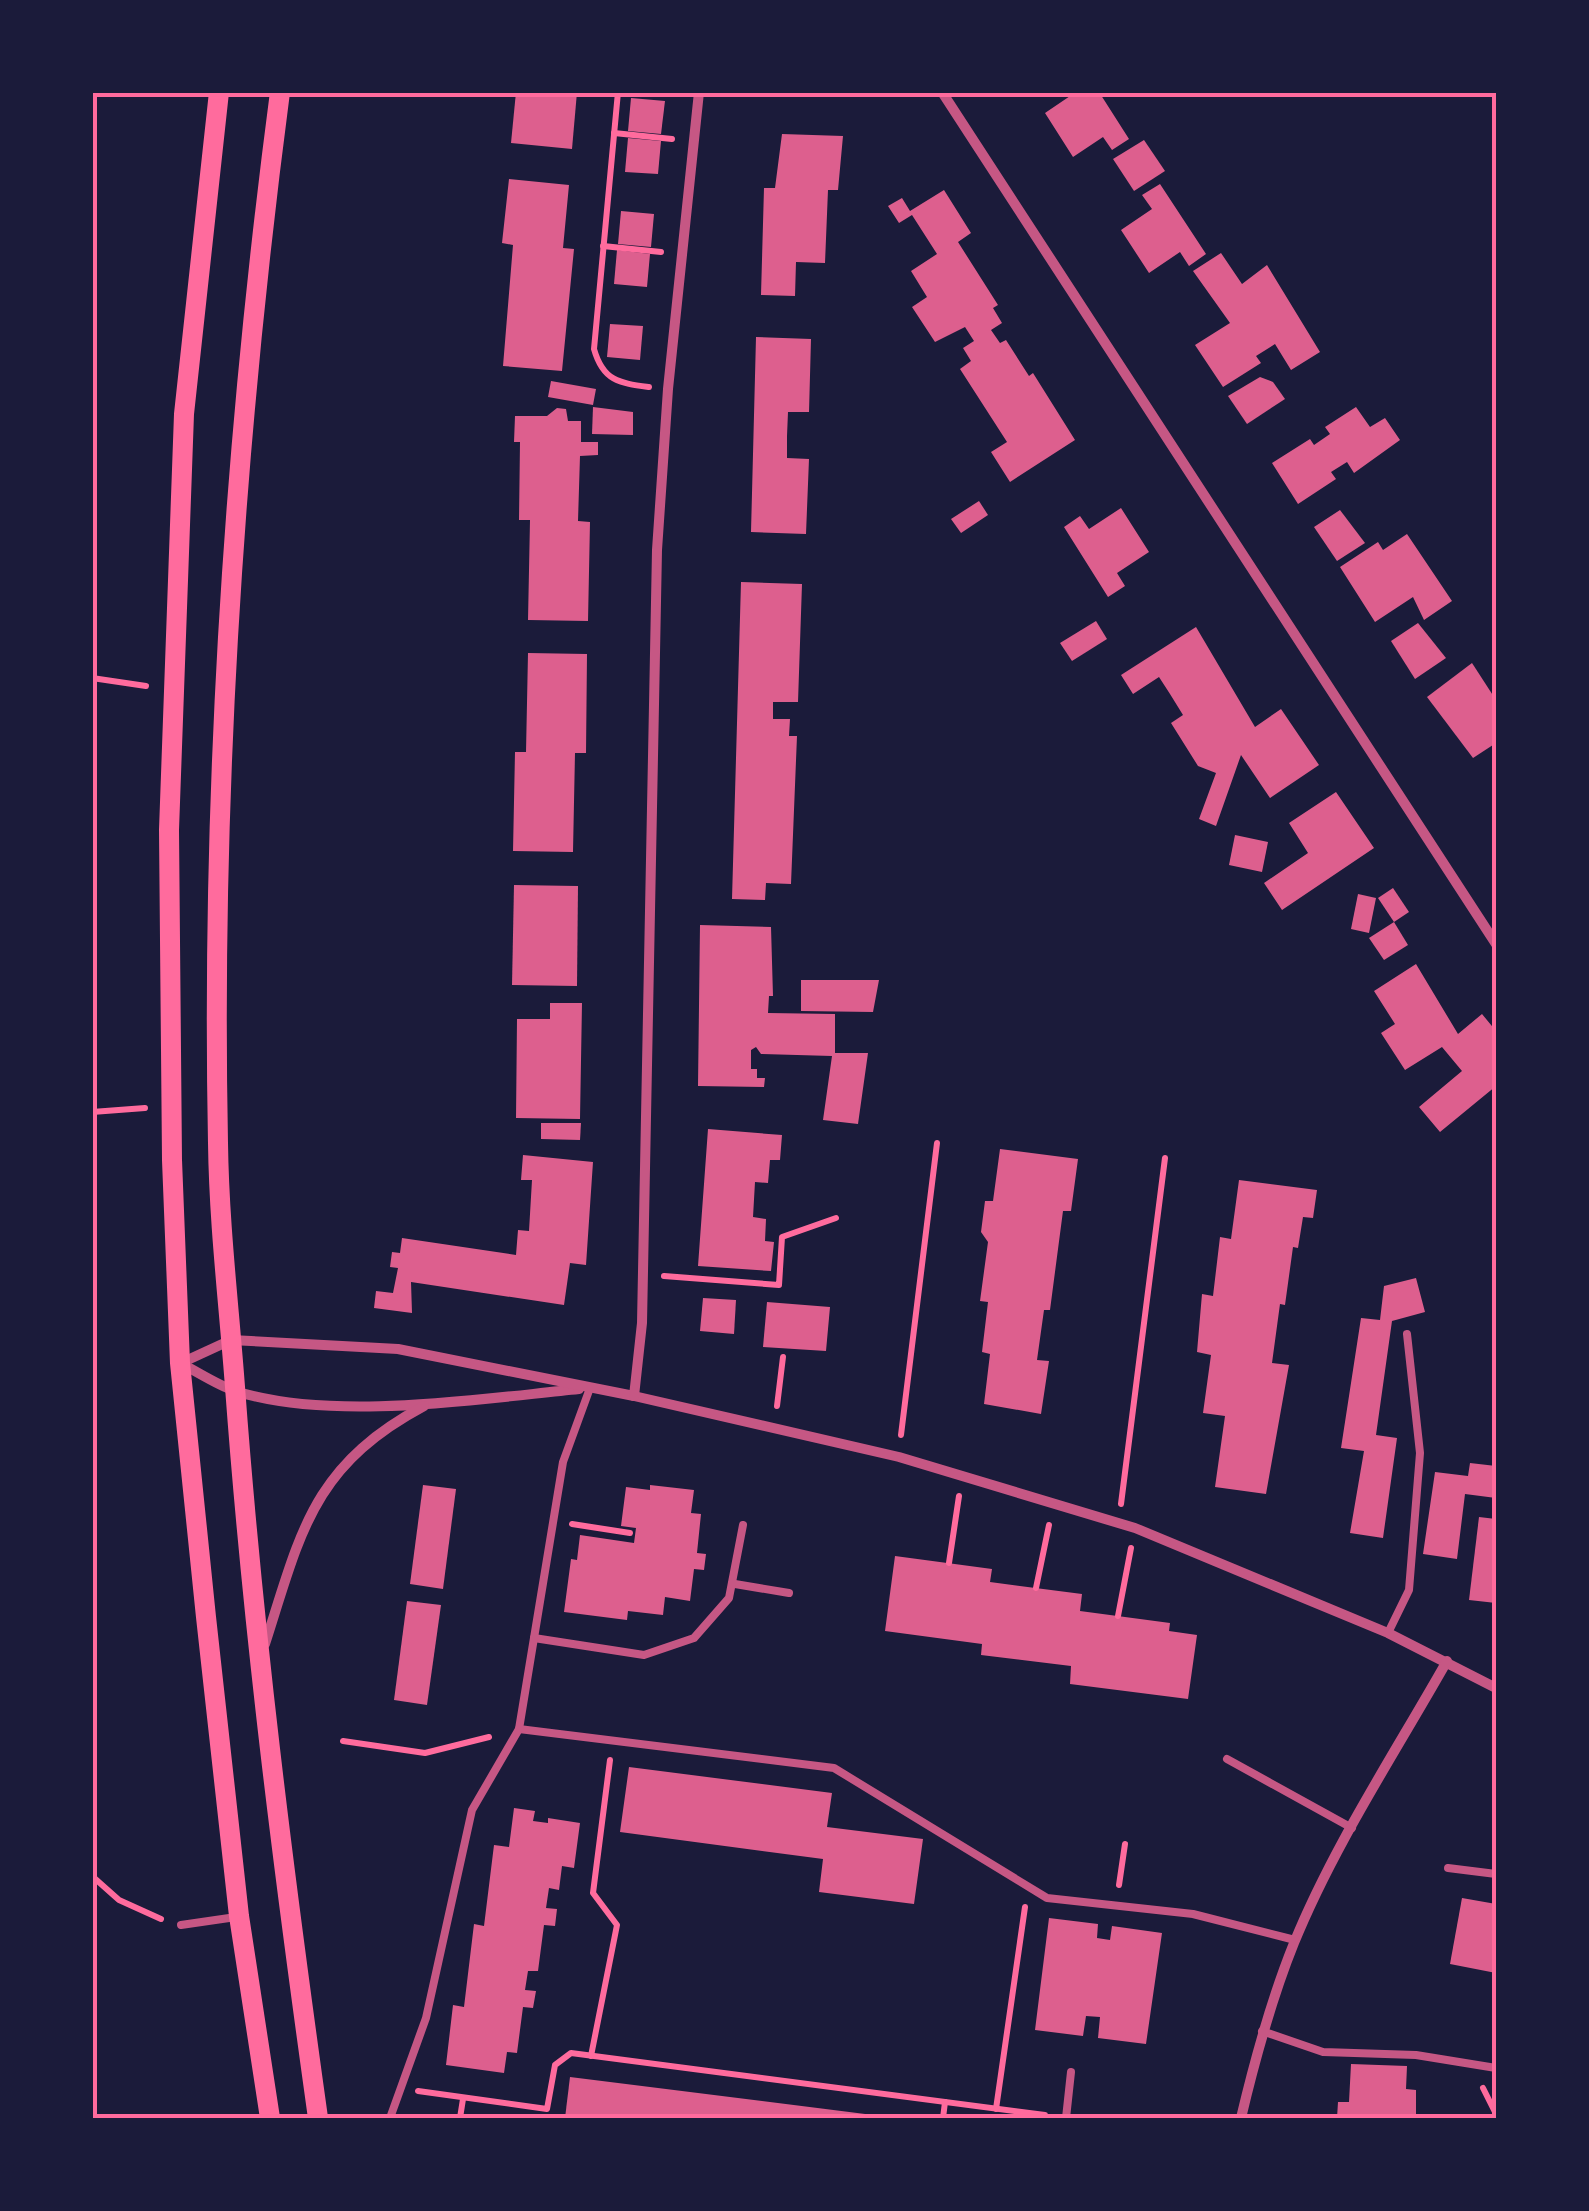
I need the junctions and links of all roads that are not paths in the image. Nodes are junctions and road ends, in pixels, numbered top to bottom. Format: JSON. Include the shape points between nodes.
{"nodes":[{"id":1,"x":219,"y":92,"type":"edge"},
{"id":2,"x":280,"y":92,"type":"edge"},
{"id":3,"x":699,"y":92,"type":"edge"},
{"id":4,"x":942,"y":92,"type":"edge"},
{"id":5,"x":1496,"y":944,"type":"edge"},
{"id":6,"x":1407,"y":1334,"type":"dead end"},
{"id":7,"x":231,"y":1340,"type":"junction"},
{"id":8,"x":180,"y":1363,"type":"junction"},
{"id":9,"x":590,"y":1388,"type":"junction"},
{"id":10,"x":235,"y":1391,"type":"junction"},
{"id":11,"x":634,"y":1396,"type":"junction"},
{"id":12,"x":427,"y":1405,"type":"junction"},
{"id":13,"x":743,"y":1525,"type":"dead end"},
{"id":14,"x":735,"y":1584,"type":"junction"},
{"id":15,"x":789,"y":1592,"type":"dead end"},
{"id":16,"x":1388,"y":1632,"type":"junction"},
{"id":17,"x":534,"y":1638,"type":"junction"},
{"id":18,"x":1448,"y":1661,"type":"junction"},
{"id":19,"x":258,"y":1664,"type":"junction"},
{"id":20,"x":1496,"y":1688,"type":"edge"},
{"id":21,"x":520,"y":1729,"type":"junction"},
{"id":22,"x":1227,"y":1759,"type":"dead end"},
{"id":23,"x":1352,"y":1828,"type":"junction"},
{"id":24,"x":1448,"y":1868,"type":"dead end"},
{"id":25,"x":1496,"y":1874,"type":"edge"},
{"id":26,"x":239,"y":1916,"type":"junction"},
{"id":27,"x":181,"y":1925,"type":"road end"},
{"id":28,"x":1296,"y":1940,"type":"junction"},
{"id":29,"x":1262,"y":2031,"type":"junction"},
{"id":30,"x":1496,"y":2068,"type":"edge"},
{"id":31,"x":1071,"y":2072,"type":"dead end"},
{"id":32,"x":270,"y":2118,"type":"edge"},
{"id":33,"x":318,"y":2118,"type":"edge"},
{"id":34,"x":390,"y":2118,"type":"edge"},
{"id":35,"x":1066,"y":2118,"type":"edge"},
{"id":36,"x":1241,"y":2118,"type":"edge"}],
"edges":[{"from":1,"to":8,"type":"main road","via":[[184,414],[168,905]]},
{"from":2,"to":7,"type":"main road","via":[[246,370],[222,704],[218,1148]]},
{"from":3,"to":11,"type":"street","via":[[668,389],[653,680],[643,1274]]},
{"from":4,"to":5,"type":"street"},
{"from":6,"to":16,"type":"lane","via":[[1420,1453],[1408,1590]]},
{"from":7,"to":8,"type":"street"},
{"from":7,"to":9,"type":"street","via":[[398,1349]]},
{"from":7,"to":10,"type":"main road"},
{"from":8,"to":10,"type":"street"},
{"from":8,"to":26,"type":"main road"},
{"from":9,"to":11,"type":"street"},
{"from":9,"to":12,"type":"street"},
{"from":9,"to":17,"type":"lane","via":[[562,1462]]},
{"from":10,"to":12,"type":"street","via":[[310,1403]]},
{"from":10,"to":19,"type":"main road"},
{"from":11,"to":16,"type":"street","via":[[1055,1501]]},
{"from":12,"to":19,"type":"street","via":[[352,1453],[324,1487],[296,1547]]},
{"from":13,"to":14,"type":"lane"},
{"from":14,"to":15,"type":"lane"},
{"from":14,"to":17,"type":"lane","via":[[694,1638],[644,1655]]},
{"from":16,"to":18,"type":"street"},
{"from":17,"to":21,"type":"lane"},
{"from":18,"to":20,"type":"street"},
{"from":18,"to":23,"type":"street"},
{"from":19,"to":33,"type":"main road"},
{"from":21,"to":28,"type":"lane","via":[[834,1768],[1047,1898],[1192,1914]]},
{"from":21,"to":34,"type":"lane","via":[[472,1810],[426,2018]]},
{"from":22,"to":23,"type":"lane"},
{"from":23,"to":28,"type":"street"},
{"from":24,"to":25,"type":"lane"},
{"from":26,"to":27,"type":"lane"},
{"from":26,"to":32,"type":"main road"},
{"from":28,"to":29,"type":"street"},
{"from":29,"to":30,"type":"lane","via":[[1323,2052],[1416,2055]]},
{"from":29,"to":36,"type":"street"},
{"from":31,"to":35,"type":"lane"}]}
